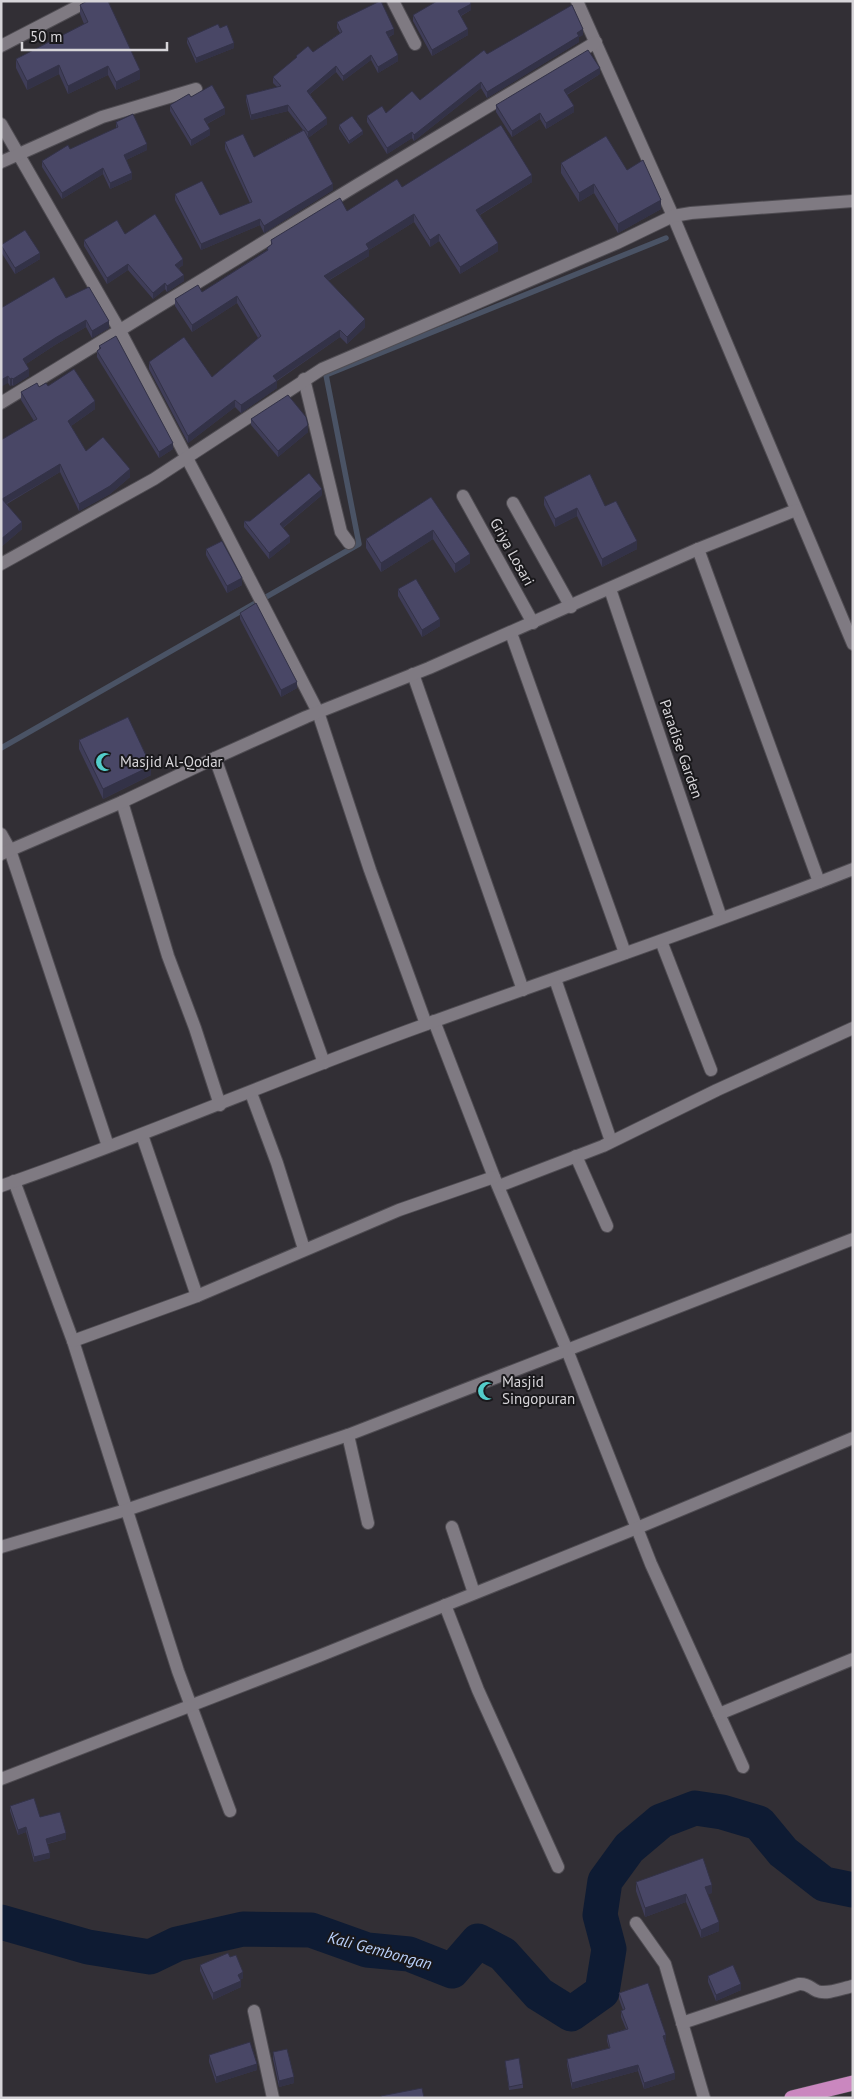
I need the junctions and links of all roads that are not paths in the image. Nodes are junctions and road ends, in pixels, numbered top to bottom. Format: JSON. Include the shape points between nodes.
{"nodes":[{"id":1,"x":88,"y":1,"type":"edge"},
{"id":2,"x":393,"y":1,"type":"edge"},
{"id":3,"x":577,"y":1,"type":"edge"},
{"id":4,"x":596,"y":42,"type":"junction"},
{"id":5,"x":415,"y":44,"type":"dead end"},
{"id":6,"x":1,"y":46,"type":"edge"},
{"id":7,"x":196,"y":89,"type":"dead end"},
{"id":8,"x":1,"y":124,"type":"edge"},
{"id":9,"x":19,"y":155,"type":"junction"},
{"id":10,"x":1,"y":162,"type":"edge"},
{"id":11,"x":853,"y":201,"type":"edge"},
{"id":12,"x":673,"y":216,"type":"junction"},
{"id":13,"x":120,"y":331,"type":"junction"},
{"id":14,"x":304,"y":380,"type":"junction"},
{"id":15,"x":1,"y":403,"type":"edge"},
{"id":16,"x":187,"y":459,"type":"junction"},
{"id":17,"x":463,"y":496,"type":"dead end"},
{"id":18,"x":513,"y":503,"type":"dead end"},
{"id":19,"x":796,"y":510,"type":"junction"},
{"id":20,"x":349,"y":543,"type":"dead end"},
{"id":21,"x":698,"y":549,"type":"junction"},
{"id":22,"x":1,"y":564,"type":"edge"},
{"id":23,"x":610,"y":589,"type":"junction"},
{"id":24,"x":571,"y":607,"type":"junction"},
{"id":25,"x":533,"y":623,"type":"junction"},
{"id":26,"x":511,"y":633,"type":"junction"},
{"id":27,"x":853,"y":644,"type":"edge"},
{"id":28,"x":413,"y":674,"type":"junction"},
{"id":29,"x":318,"y":712,"type":"junction"},
{"id":30,"x":215,"y":758,"type":"junction"},
{"id":31,"x":122,"y":802,"type":"junction"},
{"id":32,"x":1,"y":834,"type":"edge"},
{"id":33,"x":6,"y":852,"type":"edge"},
{"id":34,"x":853,"y":869,"type":"edge"},
{"id":35,"x":819,"y":882,"type":"junction"},
{"id":36,"x":722,"y":918,"type":"junction"},
{"id":37,"x":661,"y":941,"type":"junction"},
{"id":38,"x":625,"y":953,"type":"junction"},
{"id":39,"x":555,"y":979,"type":"junction"},
{"id":40,"x":522,"y":990,"type":"junction"},
{"id":41,"x":430,"y":1023,"type":"junction"},
{"id":42,"x":853,"y":1028,"type":"edge"},
{"id":43,"x":324,"y":1063,"type":"junction"},
{"id":44,"x":711,"y":1070,"type":"dead end"},
{"id":45,"x":250,"y":1092,"type":"junction"},
{"id":46,"x":220,"y":1104,"type":"junction"},
{"id":47,"x":142,"y":1135,"type":"junction"},
{"id":48,"x":611,"y":1142,"type":"junction"},
{"id":49,"x":108,"y":1146,"type":"junction"},
{"id":50,"x":576,"y":1156,"type":"junction"},
{"id":51,"x":497,"y":1181,"type":"junction"},
{"id":52,"x":5,"y":1182,"type":"edge"},
{"id":53,"x":607,"y":1226,"type":"dead end"},
{"id":54,"x":853,"y":1239,"type":"edge"},
{"id":55,"x":304,"y":1249,"type":"junction"},
{"id":56,"x":197,"y":1296,"type":"junction"},
{"id":57,"x":73,"y":1341,"type":"junction"},
{"id":58,"x":567,"y":1350,"type":"junction"},
{"id":59,"x":348,"y":1435,"type":"junction"},
{"id":60,"x":853,"y":1438,"type":"edge"},
{"id":61,"x":126,"y":1510,"type":"junction"},
{"id":62,"x":368,"y":1523,"type":"dead end"},
{"id":63,"x":452,"y":1527,"type":"dead end"},
{"id":64,"x":637,"y":1528,"type":"junction"},
{"id":65,"x":1,"y":1547,"type":"edge"},
{"id":66,"x":474,"y":1593,"type":"junction"},
{"id":67,"x":445,"y":1605,"type":"junction"},
{"id":68,"x":853,"y":1659,"type":"edge"},
{"id":69,"x":190,"y":1704,"type":"junction"},
{"id":70,"x":719,"y":1714,"type":"junction"},
{"id":71,"x":743,"y":1767,"type":"dead end"},
{"id":72,"x":1,"y":1779,"type":"edge"},
{"id":73,"x":230,"y":1812,"type":"dead end"},
{"id":74,"x":558,"y":1867,"type":"dead end"},
{"id":75,"x":636,"y":1923,"type":"dead end"},
{"id":76,"x":853,"y":1986,"type":"edge"},
{"id":77,"x":254,"y":2011,"type":"dead end"},
{"id":78,"x":682,"y":2023,"type":"junction"},
{"id":79,"x":853,"y":2083,"type":"edge"},
{"id":80,"x":273,"y":2098,"type":"edge"},
{"id":81,"x":704,"y":2098,"type":"edge"},
{"id":82,"x":792,"y":2098,"type":"edge"}],
"edges":[{"from":1,"to":6,"type":"street"},
{"from":2,"to":5,"type":"street"},
{"from":3,"to":4,"type":"street"},
{"from":4,"to":12,"type":"street"},
{"from":4,"to":13,"type":"street"},
{"from":7,"to":9,"type":"street","via":[[102,117]]},
{"from":8,"to":9,"type":"street"},
{"from":9,"to":10,"type":"street"},
{"from":9,"to":13,"type":"street"},
{"from":11,"to":12,"type":"street"},
{"from":12,"to":14,"type":"street","via":[[378,344]]},
{"from":12,"to":19,"type":"street"},
{"from":13,"to":15,"type":"street"},
{"from":13,"to":16,"type":"street"},
{"from":14,"to":16,"type":"street"},
{"from":14,"to":20,"type":"street","via":[[340,532]]},
{"from":16,"to":22,"type":"street"},
{"from":16,"to":29,"type":"street"},
{"from":17,"to":25,"type":"street","name":"Griya Losari"},
{"from":18,"to":24,"type":"street"},
{"from":19,"to":21,"type":"street"},
{"from":19,"to":27,"type":"street"},
{"from":21,"to":23,"type":"street"},
{"from":21,"to":35,"type":"street"},
{"from":23,"to":24,"type":"street"},
{"from":23,"to":36,"type":"street","name":"Paradise Garden"},
{"from":24,"to":25,"type":"street"},
{"from":25,"to":26,"type":"street"},
{"from":26,"to":28,"type":"street"},
{"from":26,"to":38,"type":"street"},
{"from":28,"to":29,"type":"street"},
{"from":28,"to":40,"type":"street"},
{"from":29,"to":30,"type":"street"},
{"from":29,"to":41,"type":"street","via":[[370,870]]},
{"from":30,"to":31,"type":"street"},
{"from":30,"to":43,"type":"street"},
{"from":31,"to":33,"type":"street"},
{"from":31,"to":46,"type":"street","via":[[165,946]]},
{"from":32,"to":33,"type":"street"},
{"from":33,"to":49,"type":"street"},
{"from":34,"to":35,"type":"street"},
{"from":35,"to":36,"type":"street"},
{"from":36,"to":37,"type":"street"},
{"from":37,"to":38,"type":"street"},
{"from":37,"to":44,"type":"street"},
{"from":38,"to":39,"type":"street"},
{"from":39,"to":40,"type":"street"},
{"from":39,"to":48,"type":"street"},
{"from":40,"to":41,"type":"street"},
{"from":41,"to":43,"type":"street"},
{"from":41,"to":51,"type":"street"},
{"from":42,"to":48,"type":"street"},
{"from":43,"to":45,"type":"street"},
{"from":45,"to":46,"type":"street"},
{"from":45,"to":55,"type":"street"},
{"from":46,"to":47,"type":"street"},
{"from":47,"to":49,"type":"street"},
{"from":47,"to":56,"type":"street"},
{"from":48,"to":50,"type":"street"},
{"from":49,"to":52,"type":"street"},
{"from":50,"to":51,"type":"street"},
{"from":50,"to":53,"type":"street"},
{"from":51,"to":55,"type":"street","via":[[399,1210]]},
{"from":51,"to":58,"type":"street"},
{"from":52,"to":57,"type":"street"},
{"from":54,"to":58,"type":"street"},
{"from":55,"to":56,"type":"street"},
{"from":56,"to":57,"type":"street"},
{"from":57,"to":61,"type":"street"},
{"from":58,"to":59,"type":"street"},
{"from":58,"to":64,"type":"street"},
{"from":59,"to":61,"type":"street"},
{"from":59,"to":62,"type":"street"},
{"from":60,"to":64,"type":"street"},
{"from":61,"to":65,"type":"street"},
{"from":61,"to":69,"type":"street"},
{"from":63,"to":66,"type":"street"},
{"from":64,"to":66,"type":"street"},
{"from":64,"to":70,"type":"street"},
{"from":66,"to":67,"type":"street"},
{"from":67,"to":69,"type":"street"},
{"from":67,"to":74,"type":"street","via":[[478,1690]]},
{"from":68,"to":70,"type":"street"},
{"from":69,"to":72,"type":"street"},
{"from":69,"to":73,"type":"street"},
{"from":70,"to":71,"type":"street"},
{"from":75,"to":78,"type":"street","via":[[665,1964]]},
{"from":76,"to":78,"type":"street","via":[[817,1992],[799,1984]]},
{"from":77,"to":80,"type":"street"},
{"from":78,"to":81,"type":"street"},
{"from":79,"to":82,"type":"highway"}]}
